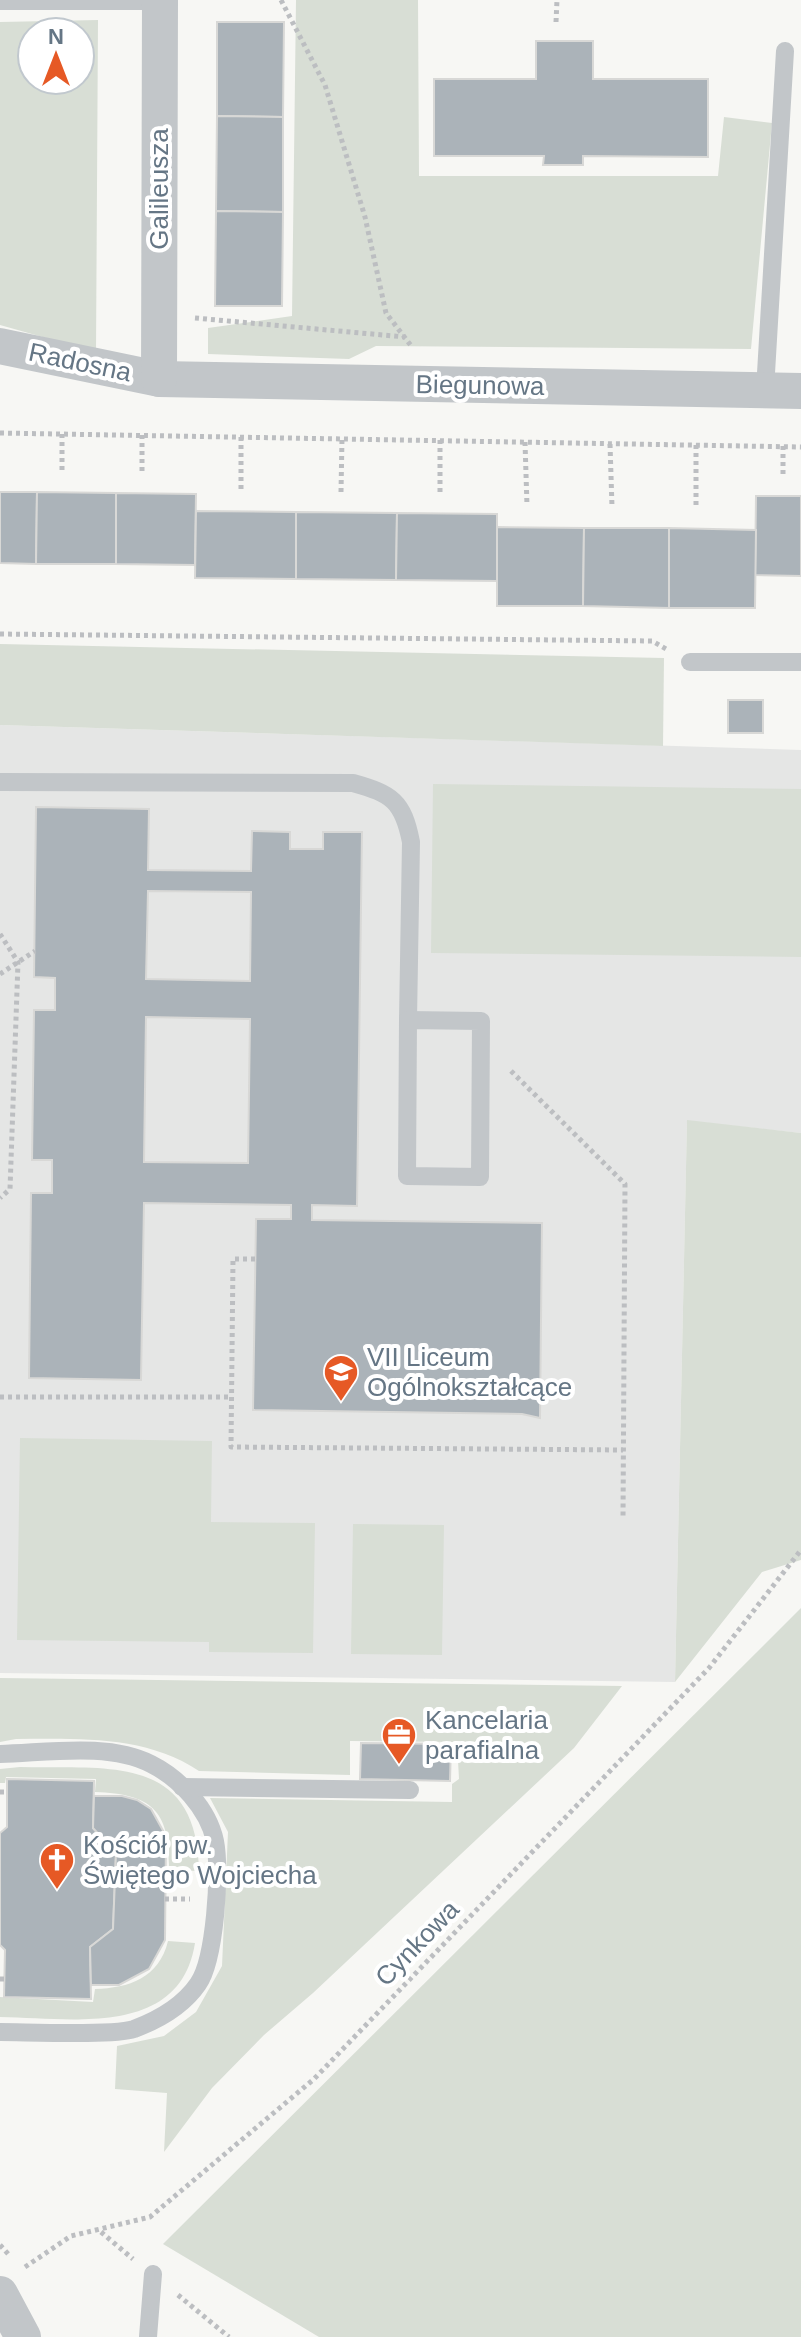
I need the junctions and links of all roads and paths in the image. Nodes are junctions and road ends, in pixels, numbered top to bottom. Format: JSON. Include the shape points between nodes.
{"nodes":[{"id":1,"x":160,"y":0,"type":"edge"},
{"id":2,"x":281,"y":0,"type":"edge"},
{"id":3,"x":557,"y":0,"type":"edge"},
{"id":4,"x":0,"y":1,"type":"edge"},
{"id":5,"x":556,"y":22,"type":"dead end"},
{"id":6,"x":785,"y":51,"type":"dead end"},
{"id":7,"x":195,"y":302,"type":"dead end"},
{"id":8,"x":405,"y":337,"type":"junction"},
{"id":9,"x":0,"y":346,"type":"edge"},
{"id":10,"x":159,"y":379,"type":"junction"},
{"id":11,"x":429,"y":384,"type":"junction"},
{"id":12,"x":765,"y":390,"type":"junction"},
{"id":13,"x":801,"y":391,"type":"edge"},
{"id":14,"x":0,"y":433,"type":"edge"},
{"id":15,"x":62,"y":434,"type":"junction"},
{"id":16,"x":142,"y":435,"type":"junction"},
{"id":17,"x":241,"y":437,"type":"junction"},
{"id":18,"x":342,"y":438,"type":"junction"},
{"id":19,"x":440,"y":440,"type":"junction"},
{"id":20,"x":525,"y":442,"type":"junction"},
{"id":21,"x":610,"y":444,"type":"junction"},
{"id":22,"x":696,"y":445,"type":"junction"},
{"id":23,"x":783,"y":446,"type":"junction"},
{"id":24,"x":801,"y":447,"type":"edge"},
{"id":25,"x":62,"y":474,"type":"dead end"},
{"id":26,"x":142,"y":474,"type":"dead end"},
{"id":27,"x":783,"y":476,"type":"dead end"},
{"id":28,"x":241,"y":492,"type":"dead end"},
{"id":29,"x":341,"y":492,"type":"dead end"},
{"id":30,"x":440,"y":494,"type":"dead end"},
{"id":31,"x":527,"y":506,"type":"dead end"},
{"id":32,"x":612,"y":507,"type":"dead end"},
{"id":33,"x":696,"y":507,"type":"dead end"},
{"id":34,"x":0,"y":634,"type":"edge"},
{"id":35,"x":690,"y":662,"type":"joint"},
{"id":36,"x":801,"y":662,"type":"edge"},
{"id":37,"x":0,"y":782,"type":"edge"},
{"id":38,"x":0,"y":934,"type":"edge"},
{"id":39,"x":35,"y":951,"type":"dead end"},
{"id":40,"x":18,"y":962,"type":"junction"},
{"id":41,"x":0,"y":974,"type":"edge"},
{"id":42,"x":408,"y":1020,"type":"junction"},
{"id":43,"x":481,"y":1042,"type":"junction"},
{"id":44,"x":0,"y":1198,"type":"edge"},
{"id":45,"x":255,"y":1259,"type":"dead end"},
{"id":46,"x":0,"y":1397,"type":"edge"},
{"id":47,"x":231,"y":1397,"type":"junction"},
{"id":48,"x":623,"y":1450,"type":"junction"},
{"id":49,"x":623,"y":1519,"type":"dead end"},
{"id":50,"x":801,"y":1550,"type":"edge"},
{"id":51,"x":0,"y":1754,"type":"edge"},
{"id":52,"x":182,"y":1787,"type":"junction"},
{"id":53,"x":410,"y":1790,"type":"dead end"},
{"id":54,"x":0,"y":2032,"type":"edge"},
{"id":55,"x":153,"y":2274,"type":"dead end"},
{"id":56,"x":10,"y":2282,"type":"edge"},
{"id":57,"x":23,"y":2337,"type":"edge"},
{"id":58,"x":148,"y":2337,"type":"edge"}],
"edges":[{"from":1,"to":4,"type":"lane"},
{"from":1,"to":10,"type":"street","name":"Galileusza"},
{"from":2,"to":8,"type":"path","via":[[325,85],[365,217],[386,313]]},
{"from":3,"to":5,"type":"path"},
{"from":6,"to":12,"type":"lane"},
{"from":7,"to":8,"type":"path","via":[[195,318]]},
{"from":8,"to":11,"type":"path","via":[[422,360]]},
{"from":9,"to":10,"type":"street","name":"Radosna"},
{"from":10,"to":11,"type":"street","name":"Biegunowa"},
{"from":11,"to":12,"type":"street","name":"Biegunowa"},
{"from":12,"to":13,"type":"street","name":"Biegunowa"},
{"from":14,"to":15,"type":"path"},
{"from":15,"to":16,"type":"path"},
{"from":15,"to":25,"type":"path"},
{"from":16,"to":17,"type":"path"},
{"from":16,"to":26,"type":"path"},
{"from":17,"to":18,"type":"path"},
{"from":17,"to":28,"type":"path"},
{"from":18,"to":19,"type":"path"},
{"from":18,"to":29,"type":"path"},
{"from":19,"to":20,"type":"path"},
{"from":19,"to":30,"type":"path"},
{"from":20,"to":21,"type":"path"},
{"from":20,"to":31,"type":"path"},
{"from":21,"to":22,"type":"path"},
{"from":21,"to":32,"type":"path"},
{"from":22,"to":23,"type":"path"},
{"from":22,"to":33,"type":"path"},
{"from":23,"to":24,"type":"path"},
{"from":23,"to":27,"type":"path"},
{"from":34,"to":35,"type":"path","via":[[652,641]]},
{"from":35,"to":36,"type":"lane"},
{"from":37,"to":42,"type":"lane","via":[[353,783],[386,793],[406,815],[411,842]]},
{"from":38,"to":40,"type":"path"},
{"from":39,"to":40,"type":"path"},
{"from":40,"to":41,"type":"path"},
{"from":40,"to":44,"type":"path","via":[[10,1189]]},
{"from":42,"to":43,"type":"lane","via":[[481,1021]]},
{"from":42,"to":43,"type":"lane","via":[[407,1176],[480,1177]]},
{"from":43,"to":48,"type":"path","via":[[625,1184]]},
{"from":45,"to":47,"type":"path","via":[[233,1259]]},
{"from":46,"to":47,"type":"path"},
{"from":47,"to":48,"type":"path","via":[[231,1447]]},
{"from":48,"to":49,"type":"path"},
{"from":50,"to":56,"type":"path","name":"Cynkowa","via":[[709,1668],[314,2079],[150,2217],[71,2236]]},
{"from":51,"to":52,"type":"lane","via":[[113,1752],[149,1762]]},
{"from":52,"to":53,"type":"lane"},
{"from":52,"to":54,"type":"lane","via":[[198,1804],[215,1841],[215,1938],[200,1983],[177,2007],[131,2030]]},
{"from":55,"to":58,"type":"lane"},
{"from":56,"to":57,"type":"street"}]}
